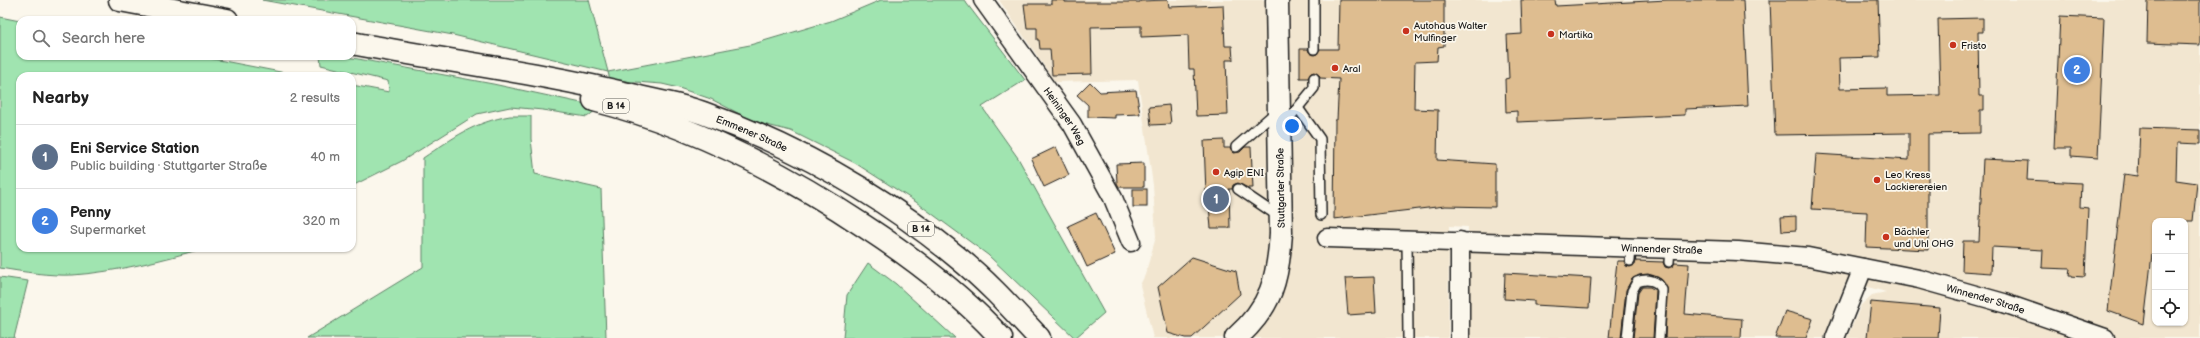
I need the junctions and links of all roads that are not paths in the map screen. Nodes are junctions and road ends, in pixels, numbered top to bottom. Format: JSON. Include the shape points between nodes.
{"nodes":[{"id":1,"x":120,"y":0,"type":"edge"},
{"id":2,"x":983,"y":0,"type":"edge"},
{"id":3,"x":1277,"y":0,"type":"edge"},
{"id":4,"x":1314,"y":0,"type":"edge"},
{"id":5,"x":206,"y":16,"type":"edge"},
{"id":6,"x":356,"y":44,"type":"edge"},
{"id":7,"x":1314,"y":49,"type":"dead end"},
{"id":8,"x":406,"y":54,"type":"junction"},
{"id":9,"x":1314,"y":78,"type":"dead end"},
{"id":10,"x":1288,"y":109,"type":"junction"},
{"id":11,"x":1236,"y":147,"type":"dead end"},
{"id":12,"x":1238,"y":189,"type":"dead end"},
{"id":13,"x":1321,"y":215,"type":"dead end"},
{"id":14,"x":1281,"y":217,"type":"junction"},
{"id":15,"x":1327,"y":238,"type":"dead end"},
{"id":16,"x":1407,"y":240,"type":"junction"},
{"id":17,"x":1460,"y":241,"type":"junction"},
{"id":18,"x":1131,"y":242,"type":"dead end"},
{"id":19,"x":1864,"y":268,"type":"junction"},
{"id":20,"x":1001,"y":338,"type":"edge"},
{"id":21,"x":1039,"y":338,"type":"edge"},
{"id":22,"x":1236,"y":338,"type":"edge"},
{"id":23,"x":1408,"y":338,"type":"edge"},
{"id":24,"x":1460,"y":338,"type":"edge"},
{"id":25,"x":1627,"y":338,"type":"edge"},
{"id":26,"x":1659,"y":338,"type":"edge"},
{"id":27,"x":1835,"y":338,"type":"edge"},
{"id":28,"x":2105,"y":338,"type":"edge"}],
"edges":[{"from":1,"to":5,"type":"main road"},
{"from":2,"to":18,"type":"street","name":"Heininger Weg","via":[[1072,124],[1113,198]]},
{"from":3,"to":10,"type":"main road","name":"Stuttgarter Straße"},
{"from":4,"to":7,"type":"lane"},
{"from":6,"to":8,"type":"main road","name":"Emmener Straße","number":"B 14"},
{"from":8,"to":20,"type":"main road","name":"Emmener Straße","number":"B 14","via":[[612,105],[706,138],[757,161],[814,192],[906,254],[947,286]]},
{"from":8,"to":21,"type":"main road","name":"Emmener Straße","number":"B 14","via":[[593,86],[702,112],[780,145],[843,177],[912,222],[958,257],[993,289]]},
{"from":9,"to":10,"type":"lane","via":[[1314,88]]},
{"from":10,"to":11,"type":"lane"},
{"from":10,"to":13,"type":"lane","via":[[1320,139]]},
{"from":10,"to":14,"type":"main road","name":"Stuttgarter Straße","via":[[1279,131]]},
{"from":12,"to":14,"type":"lane"},
{"from":14,"to":22,"type":"main road","name":"Stuttgarter Straße","via":[[1280,260],[1272,290],[1253,323]]},
{"from":15,"to":16,"type":"street","name":"Winnender Straße"},
{"from":16,"to":17,"type":"street","name":"Winnender Straße"},
{"from":16,"to":23,"type":"lane"},
{"from":17,"to":19,"type":"street","name":"Winnender Straße","via":[[1670,256],[1738,251],[1808,257]]},
{"from":17,"to":24,"type":"street"},
{"from":19,"to":27,"type":"street"},
{"from":19,"to":28,"type":"street","name":"Winnender Straße","via":[[2004,303]]},
{"from":25,"to":26,"type":"lane","via":[[1634,286],[1637,282],[1648,280],[1660,284],[1662,290]]}]}
